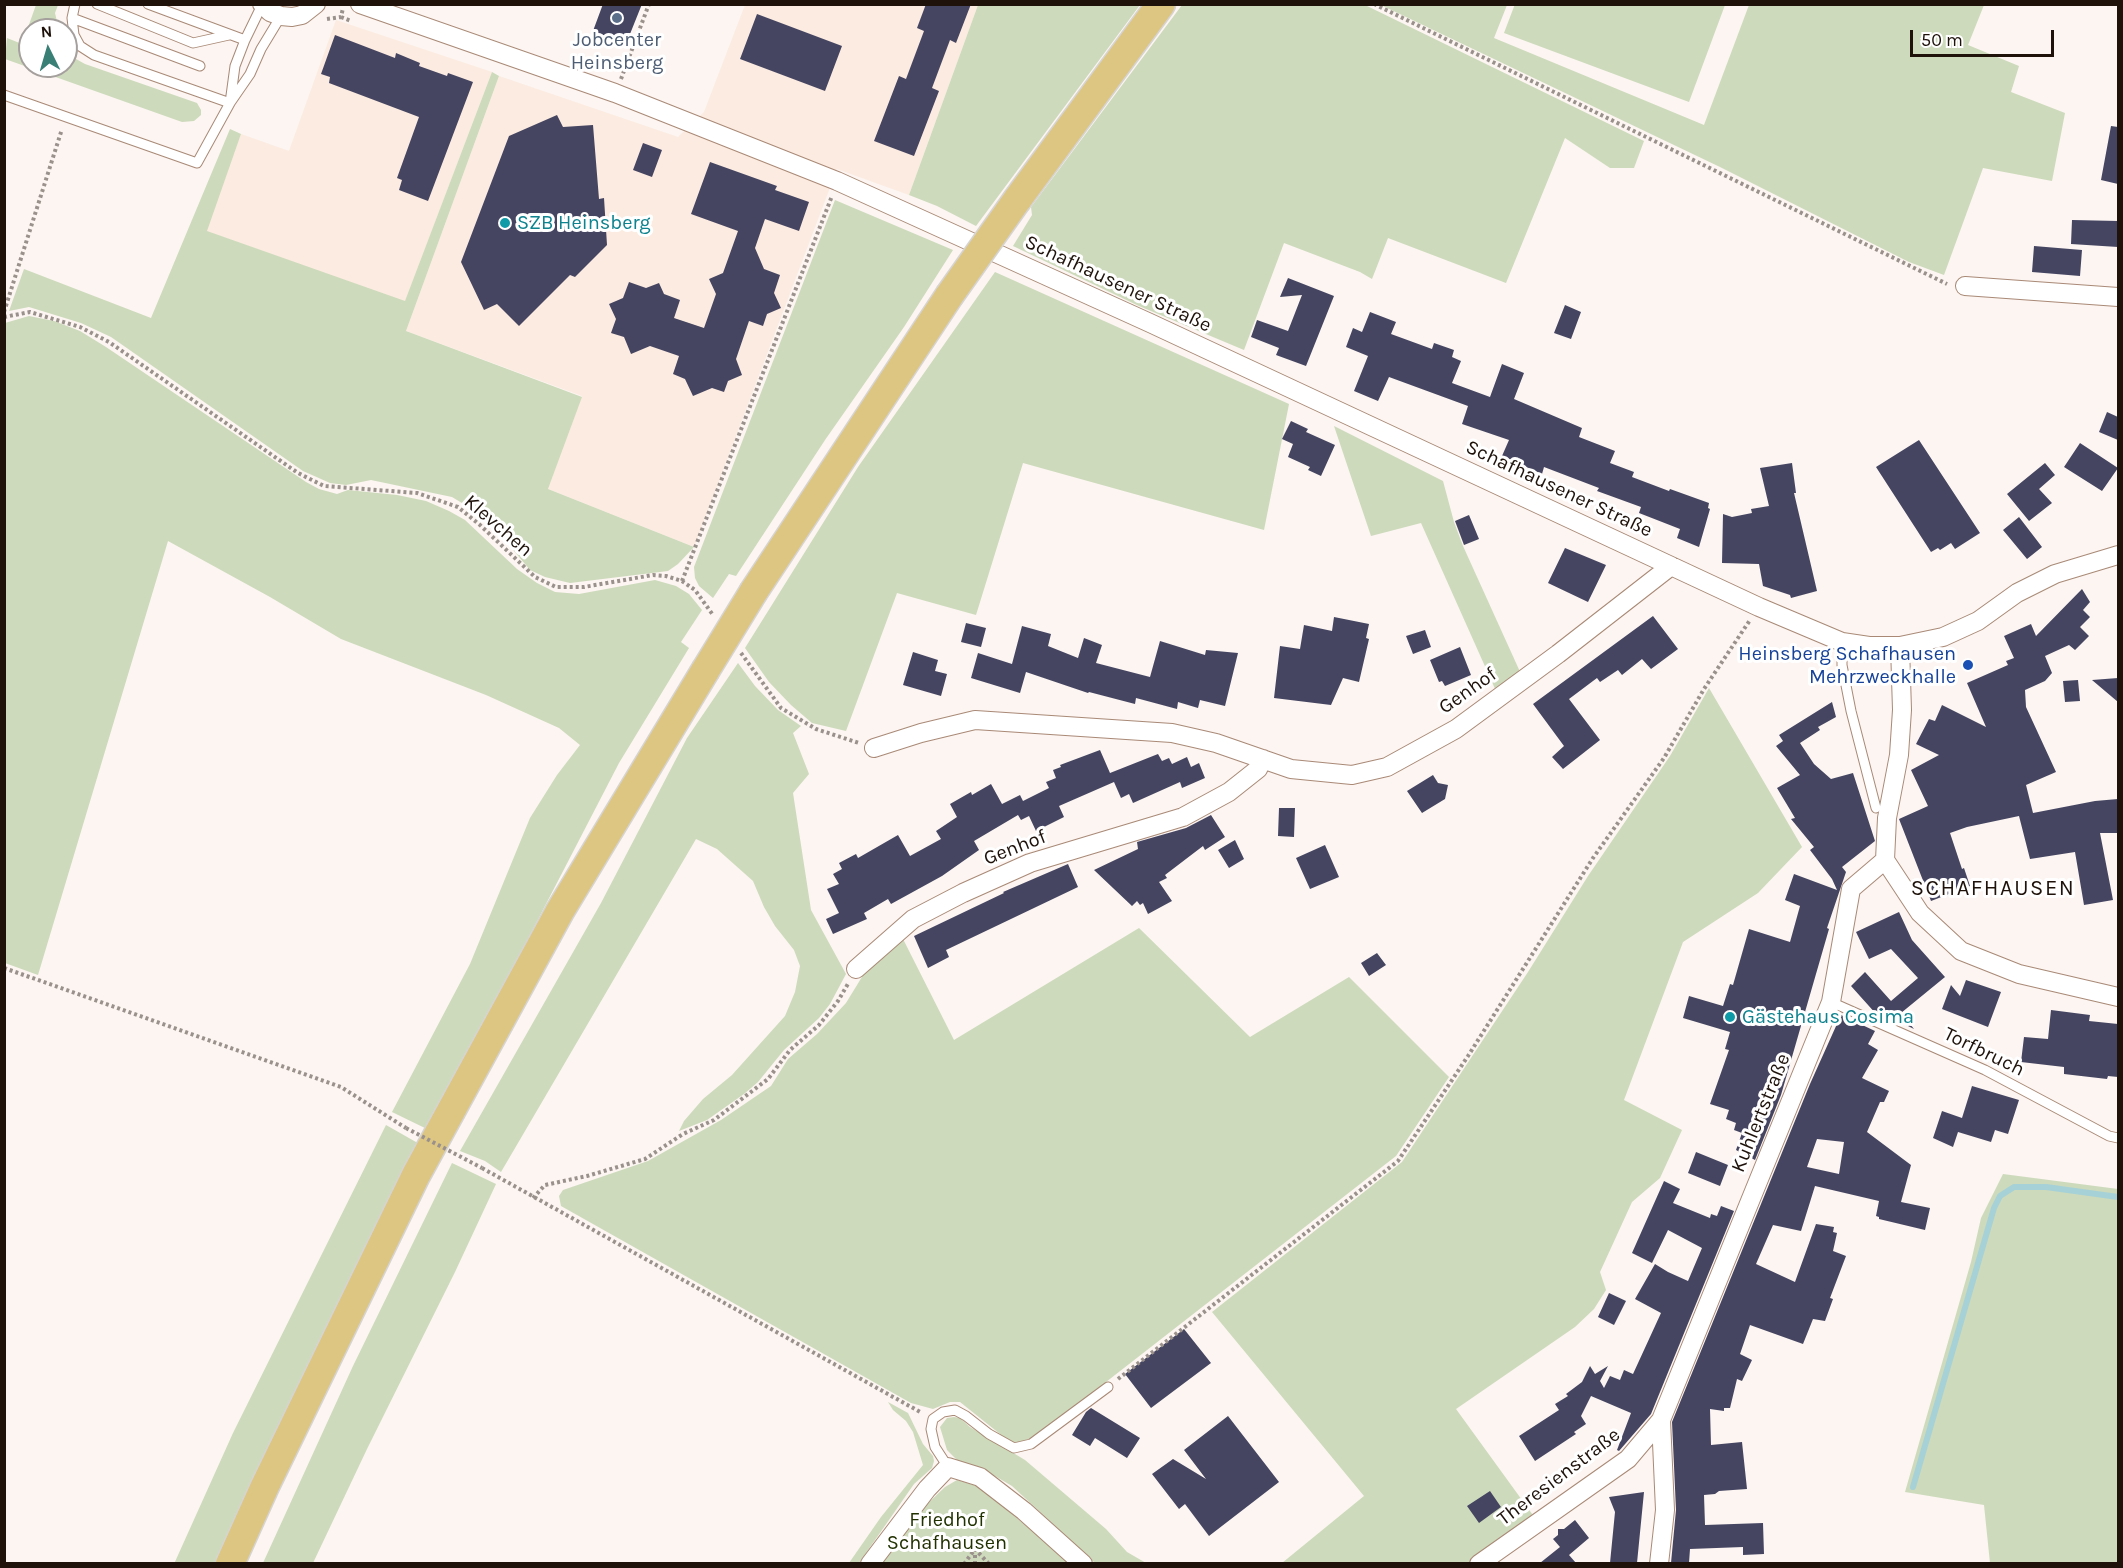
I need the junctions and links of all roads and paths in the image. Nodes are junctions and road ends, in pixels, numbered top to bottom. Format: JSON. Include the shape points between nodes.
{"nodes":[{"id":1,"x":75,"y":4,"type":"edge"},
{"id":2,"x":97,"y":4,"type":"edge"},
{"id":3,"x":148,"y":4,"type":"edge"},
{"id":4,"x":316,"y":4,"type":"edge"},
{"id":5,"x":360,"y":4,"type":"edge"},
{"id":6,"x":649,"y":4,"type":"edge"},
{"id":7,"x":1161,"y":4,"type":"edge"},
{"id":8,"x":1374,"y":4,"type":"edge"},
{"id":9,"x":262,"y":5,"type":"edge"},
{"id":10,"x":281,"y":16,"type":"junction"},
{"id":11,"x":72,"y":18,"type":"edge"},
{"id":12,"x":78,"y":20,"type":"edge"},
{"id":13,"x":229,"y":35,"type":"junction"},
{"id":14,"x":244,"y":40,"type":"junction"},
{"id":15,"x":78,"y":42,"type":"edge"},
{"id":16,"x":200,"y":66,"type":"dead end"},
{"id":17,"x":615,"y":93,"type":"junction"},
{"id":18,"x":4,"y":95,"type":"edge"},
{"id":19,"x":230,"y":102,"type":"junction"},
{"id":20,"x":66,"y":117,"type":"junction"},
{"id":21,"x":837,"y":181,"type":"junction"},
{"id":22,"x":1965,"y":286,"type":"joint"},
{"id":23,"x":2118,"y":297,"type":"edge"},
{"id":24,"x":4,"y":312,"type":"edge"},
{"id":25,"x":4,"y":317,"type":"edge"},
{"id":26,"x":2118,"y":555,"type":"edge"},
{"id":27,"x":1671,"y":566,"type":"junction"},
{"id":28,"x":682,"y":581,"type":"junction"},
{"id":29,"x":1759,"y":607,"type":"junction"},
{"id":30,"x":714,"y":617,"type":"dead end"},
{"id":31,"x":1842,"y":642,"type":"junction"},
{"id":32,"x":1900,"y":646,"type":"junction"},
{"id":33,"x":740,"y":653,"type":"dead end"},
{"id":34,"x":874,"y":748,"type":"joint"},
{"id":35,"x":1263,"y":759,"type":"junction"},
{"id":36,"x":1876,"y":808,"type":"dead end"},
{"id":37,"x":1884,"y":860,"type":"junction"},
{"id":38,"x":4,"y":968,"type":"edge"},
{"id":39,"x":856,"y":969,"type":"joint"},
{"id":40,"x":2118,"y":997,"type":"edge"},
{"id":41,"x":1831,"y":1002,"type":"junction"},
{"id":42,"x":2118,"y":1138,"type":"edge"},
{"id":43,"x":533,"y":1198,"type":"junction"},
{"id":44,"x":1108,"y":1387,"type":"joint"},
{"id":45,"x":933,"y":1419,"type":"junction"},
{"id":46,"x":1661,"y":1420,"type":"junction"},
{"id":47,"x":948,"y":1467,"type":"junction"},
{"id":48,"x":975,"y":1549,"type":"junction"},
{"id":49,"x":230,"y":1563,"type":"edge"},
{"id":50,"x":870,"y":1563,"type":"edge"},
{"id":51,"x":964,"y":1563,"type":"edge"},
{"id":52,"x":975,"y":1563,"type":"edge"},
{"id":53,"x":990,"y":1563,"type":"edge"},
{"id":54,"x":1083,"y":1563,"type":"edge"},
{"id":55,"x":1479,"y":1563,"type":"edge"},
{"id":56,"x":1659,"y":1563,"type":"edge"}],
"edges":[{"from":1,"to":11,"type":"lane"},
{"from":2,"to":13,"type":"lane","via":[[193,43]]},
{"from":3,"to":13,"type":"lane"},
{"from":4,"to":10,"type":"street","via":[[302,15]]},
{"from":5,"to":17,"type":"street","name":"Schafhausener Straße"},
{"from":6,"to":17,"type":"path"},
{"from":7,"to":49,"type":"main road","bridge":true,"via":[[949,296],[754,591],[560,910],[416,1175]]},
{"from":8,"to":22,"type":"path","via":[[1943,283]]},
{"from":9,"to":10,"type":"street"},
{"from":9,"to":14,"type":"lane"},
{"from":10,"to":19,"type":"lane"},
{"from":12,"to":16,"type":"lane"},
{"from":13,"to":14,"type":"lane"},
{"from":14,"to":19,"type":"lane","via":[[235,66]]},
{"from":15,"to":19,"type":"lane","via":[[94,55]]},
{"from":17,"to":21,"type":"street","name":"Schafhausener Straße"},
{"from":18,"to":20,"type":"lane"},
{"from":19,"to":20,"type":"lane","via":[[197,163]]},
{"from":20,"to":24,"type":"path"},
{"from":21,"to":27,"type":"street","name":"Schafhausener Straße"},
{"from":21,"to":28,"type":"path"},
{"from":22,"to":23,"type":"street"},
{"from":25,"to":28,"type":"path","name":"Klevchen","via":[[30,312],[80,327],[109,342],[298,473],[324,486],[417,493],[458,507],[535,577],[556,587],[584,587],[652,575]]},
{"from":26,"to":32,"type":"street","name":"Schafhausener Straße","via":[[2055,574],[1943,638]]},
{"from":27,"to":29,"type":"street","name":"Schafhausener Straße"},
{"from":27,"to":35,"type":"street","name":"Genhof","via":[[1456,729],[1387,767],[1352,775],[1291,770]]},
{"from":28,"to":30,"type":"path","via":[[695,591]]},
{"from":29,"to":31,"type":"street","name":"Schafhausener Straße"},
{"from":29,"to":44,"type":"path","via":[[1398,1161]]},
{"from":31,"to":32,"type":"street","name":"Schafhausener Straße"},
{"from":31,"to":36,"type":"lane","via":[[1851,711]]},
{"from":32,"to":37,"type":"street","via":[[1902,710]]},
{"from":33,"to":34,"type":"path","via":[[781,708],[816,729]]},
{"from":34,"to":35,"type":"street","name":"Genhof","via":[[975,720],[1172,733]]},
{"from":35,"to":39,"type":"street","name":"Genhof","via":[[1258,769],[1229,792],[1183,817],[1030,863],[953,898],[913,919]]},
{"from":37,"to":40,"type":"street","via":[[1920,914],[1961,951],[2019,974]]},
{"from":37,"to":41,"type":"street","name":"Kuhlertstraße","via":[[1851,890]]},
{"from":38,"to":43,"type":"path","bridge":true,"via":[[341,1088]]},
{"from":39,"to":43,"type":"path","via":[[819,1024],[746,1097],[645,1159],[545,1185]]},
{"from":41,"to":42,"type":"lane","name":"Torfbruch","via":[[1985,1070]]},
{"from":41,"to":46,"type":"street","name":"Kuhlertstraße"},
{"from":43,"to":45,"type":"path"},
{"from":44,"to":45,"type":"lane","via":[[1031,1444],[1014,1448],[955,1410]]},
{"from":45,"to":47,"type":"lane","via":[[935,1447]]},
{"from":46,"to":55,"type":"street","name":"Theresienstraße","via":[[1628,1459]]},
{"from":46,"to":56,"type":"street","name":"Kuhlertstraße","via":[[1665,1510]]},
{"from":47,"to":50,"type":"street"},
{"from":47,"to":54,"type":"street","via":[[980,1477]]},
{"from":48,"to":51,"type":"path"},
{"from":48,"to":52,"type":"path"},
{"from":48,"to":53,"type":"path"}]}
